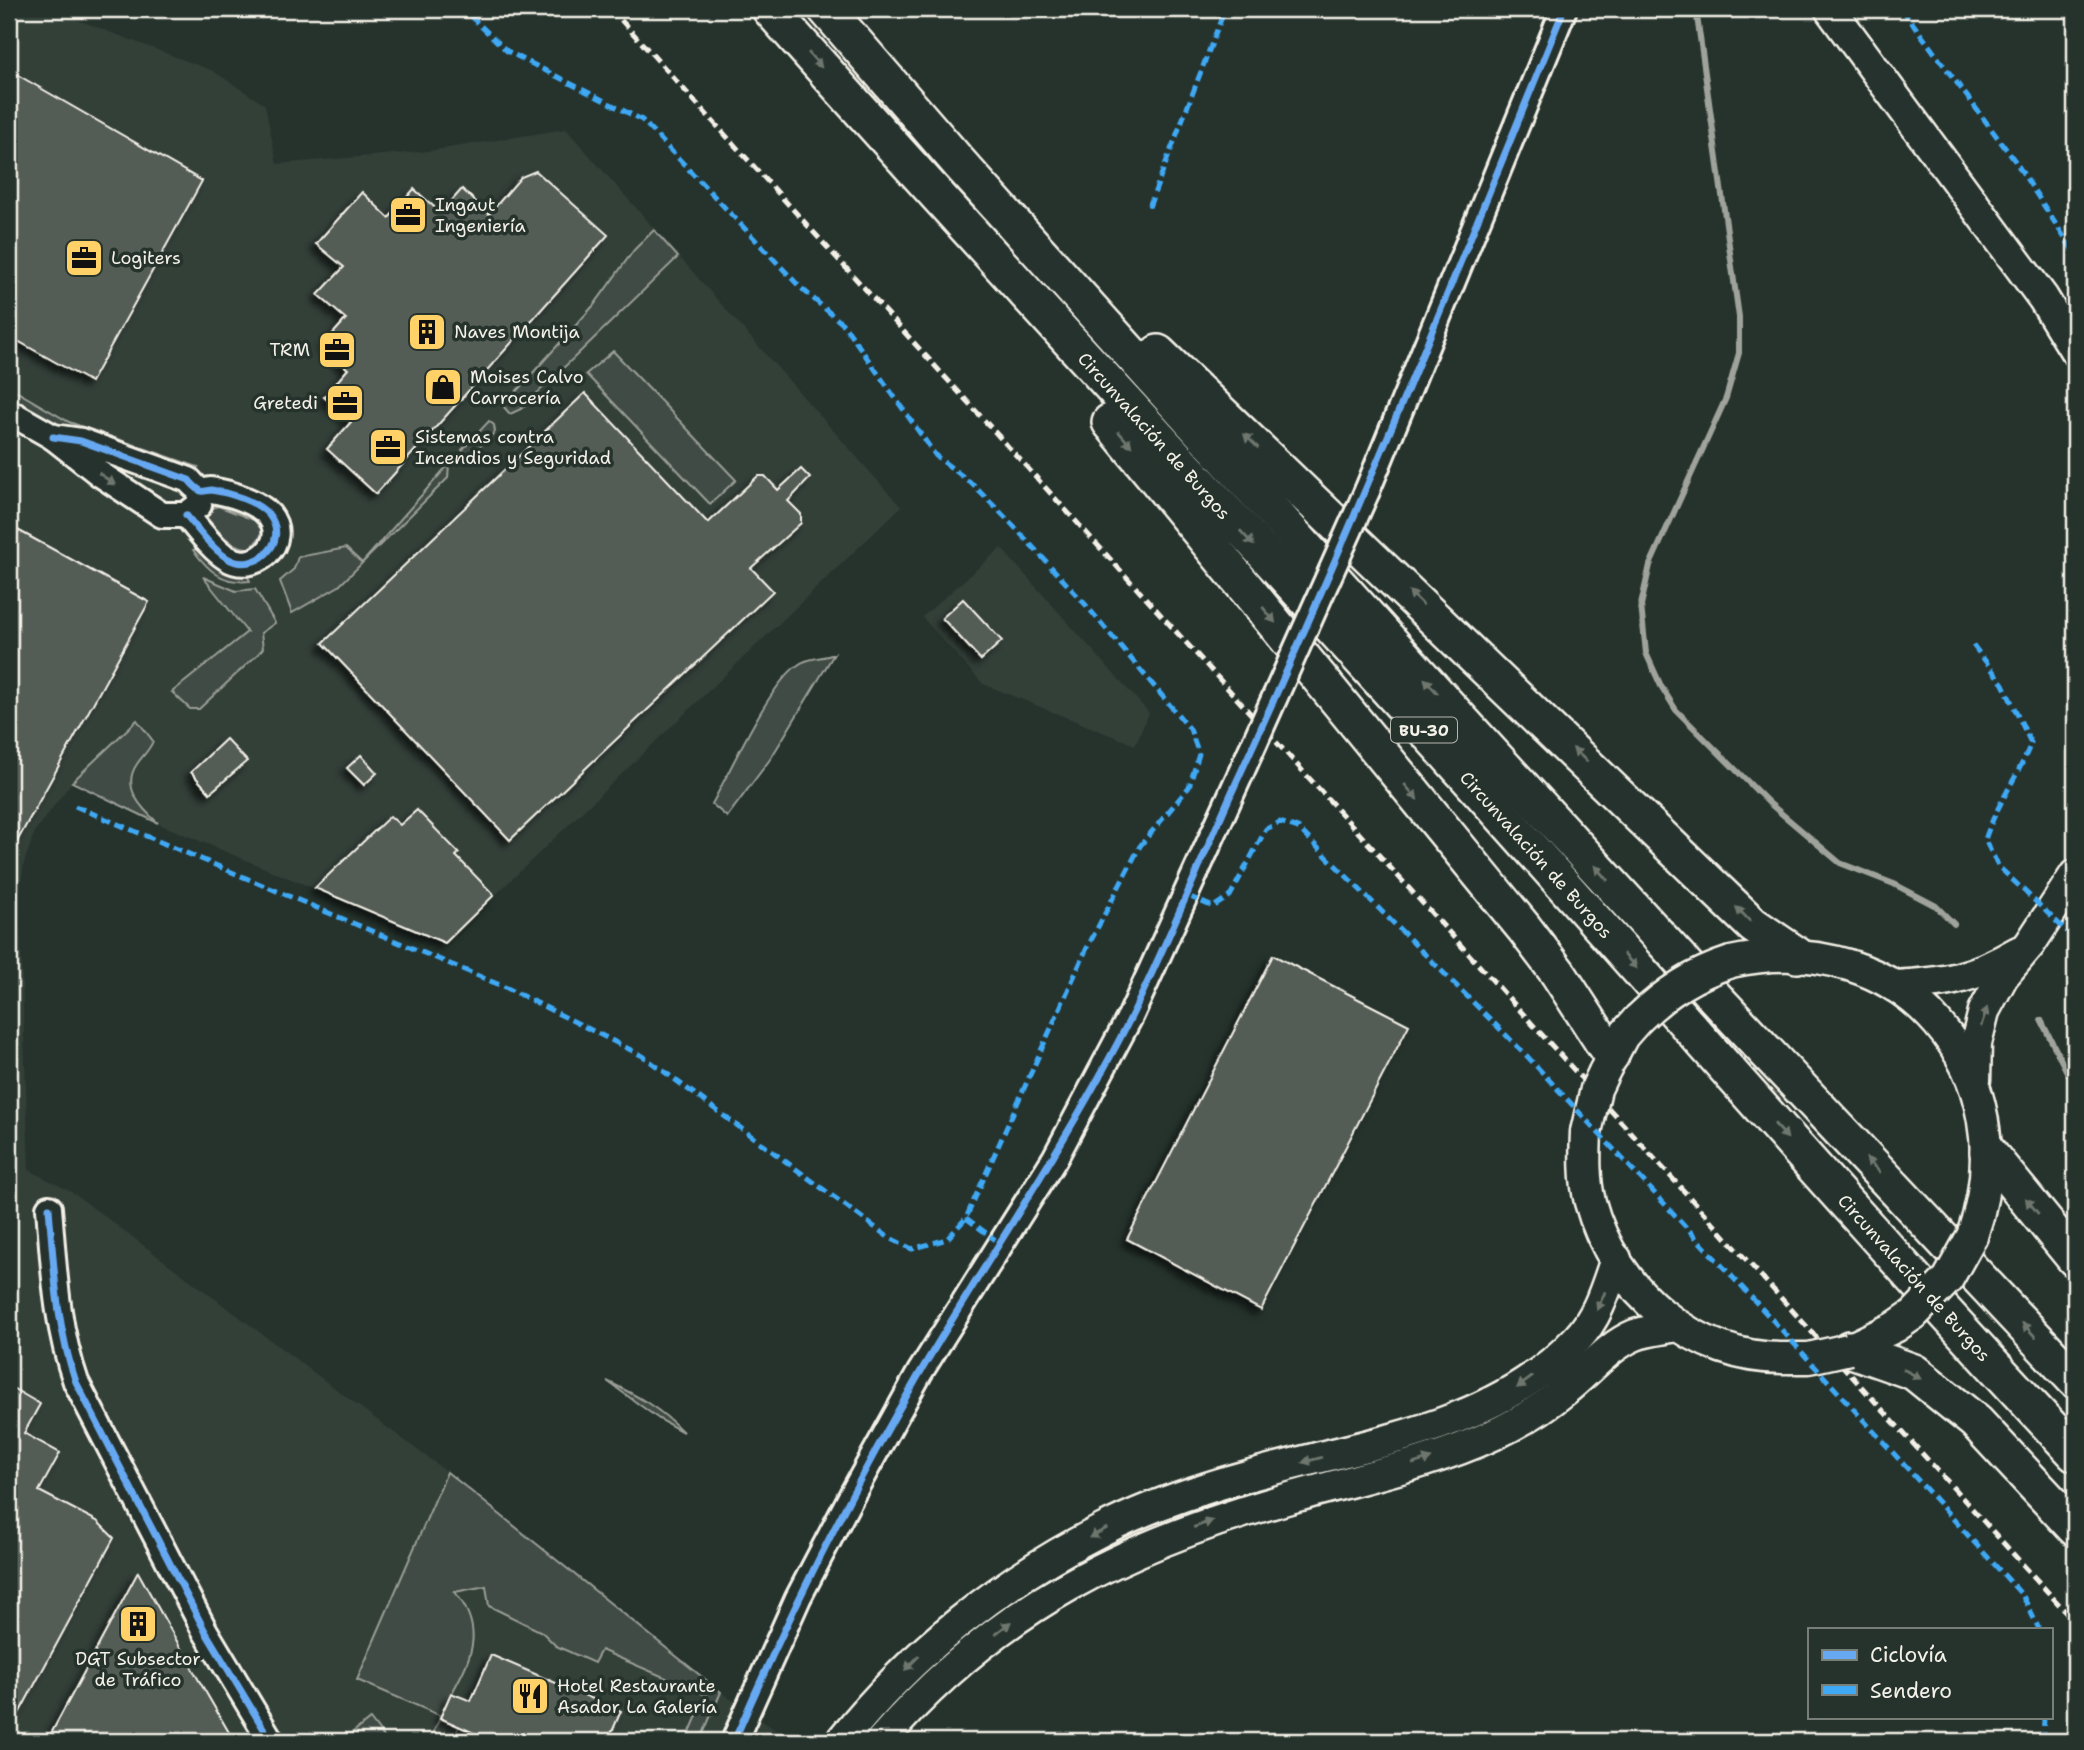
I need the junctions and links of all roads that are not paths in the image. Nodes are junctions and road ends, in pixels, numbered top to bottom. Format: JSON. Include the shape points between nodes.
{"nodes":[{"id":1,"x":770,"y":9,"type":"edge"},
{"id":2,"x":826,"y":9,"type":"edge"},
{"id":3,"x":1564,"y":9,"type":"edge"},
{"id":4,"x":1830,"y":9,"type":"edge"},
{"id":5,"x":960,"y":164,"type":"junction"},
{"id":6,"x":916,"y":174,"type":"junction"},
{"id":7,"x":2075,"y":350,"type":"edge"},
{"id":8,"x":9,"y":412,"type":"edge"},
{"id":9,"x":53,"y":437,"type":"junction"},
{"id":10,"x":201,"y":491,"type":"junction"},
{"id":11,"x":186,"y":515,"type":"junction"},
{"id":12,"x":2075,"y":875,"type":"edge"},
{"id":13,"x":2030,"y":944,"type":"junction"},
{"id":14,"x":1797,"y":955,"type":"junction"},
{"id":15,"x":1894,"y":986,"type":"junction"},
{"id":16,"x":1608,"y":1063,"type":"junction"},
{"id":17,"x":1975,"y":1084,"type":"junction"},
{"id":18,"x":1988,"y":1152,"type":"junction"},
{"id":19,"x":49,"y":1208,"type":"dead end"},
{"id":20,"x":1616,"y":1259,"type":"junction"},
{"id":21,"x":2075,"y":1259,"type":"edge"},
{"id":22,"x":1677,"y":1326,"type":"junction"},
{"id":23,"x":1849,"y":1349,"type":"junction"},
{"id":24,"x":2075,"y":1380,"type":"edge"},
{"id":25,"x":2075,"y":1453,"type":"edge"},
{"id":26,"x":2075,"y":1528,"type":"edge"},
{"id":27,"x":271,"y":1741,"type":"edge"},
{"id":28,"x":734,"y":1741,"type":"edge"},
{"id":29,"x":841,"y":1741,"type":"edge"},
{"id":30,"x":881,"y":1741,"type":"edge"}],
"edges":[{"from":1,"to":6,"type":"highway","name":"Circunvalación de Burgos","number":"BU-30","one_way":true},
{"from":2,"to":5,"type":"highway","name":"Circunvalación de Burgos","number":"BU-30"},
{"from":3,"to":28,"type":"street","bridge":true,"via":[[1367,491],[1131,1015],[1055,1158],[920,1372],[854,1492],[793,1609]]},
{"from":4,"to":7,"type":"main road","via":[[2043,298]]},
{"from":14,"to":5,"type":"highway","one_way":true,"via":[[1753,925]]},
{"from":24,"to":5,"type":"highway","name":"Circunvalación de Burgos","number":"BU-30","one_way":true,"via":[[1672,950]]},
{"from":6,"to":16,"type":"highway","one_way":true,"via":[[991,282],[1173,495],[1524,928],[1558,973]]},
{"from":6,"to":25,"type":"highway","name":"Circunvalación de Burgos","number":"BU-30","one_way":true},
{"from":8,"to":9,"type":"street"},
{"from":9,"to":10,"type":"street","via":[[81,441],[188,480]]},
{"from":9,"to":11,"type":"street","one_way":true,"via":[[149,508],[171,517]]},
{"from":10,"to":11,"type":"street","via":[[198,506]]},
{"from":10,"to":11,"type":"street","via":[[219,492],[261,507],[275,528],[270,552],[256,562],[228,558]]},
{"from":12,"to":13,"type":"main road"},
{"from":13,"to":15,"type":"main road","via":[[1990,969],[1949,983]]},
{"from":17,"to":13,"type":"main road","one_way":true,"via":[[1976,1043],[1984,1011],[2003,976]]},
{"from":14,"to":15,"type":"main road","via":[[1864,970]]},
{"from":14,"to":16,"type":"main road","bridge":true,"via":[[1731,962],[1690,978],[1638,1019]]},
{"from":15,"to":17,"type":"main road","via":[[1942,1028]]},
{"from":16,"to":20,"type":"main road","bridge":true,"via":[[1596,1089],[1584,1164],[1590,1201]]},
{"from":17,"to":18,"type":"main road"},
{"from":21,"to":18,"type":"highway","one_way":true},
{"from":18,"to":23,"type":"main road","bridge":true,"via":[[1987,1181],[1972,1236],[1948,1279],[1914,1314]]},
{"from":19,"to":27,"type":"street","via":[[63,1346],[76,1382],[205,1631]]},
{"from":20,"to":22,"type":"main road","via":[[1645,1301]]},
{"from":20,"to":29,"type":"main road","one_way":true,"via":[[1601,1306],[1578,1339],[1517,1388],[1437,1425],[1199,1492],[1102,1530],[973,1611],[925,1650]]},
{"from":22,"to":23,"type":"main road","bridge":true,"via":[[1740,1353],[1809,1358]]},
{"from":30,"to":22,"type":"main road","one_way":true,"via":[[958,1663],[1019,1616],[1104,1565],[1209,1521],[1373,1477],[1469,1445],[1533,1413],[1625,1340]]},
{"from":23,"to":26,"type":"highway","one_way":true,"via":[[1913,1373],[1976,1422]]}]}
